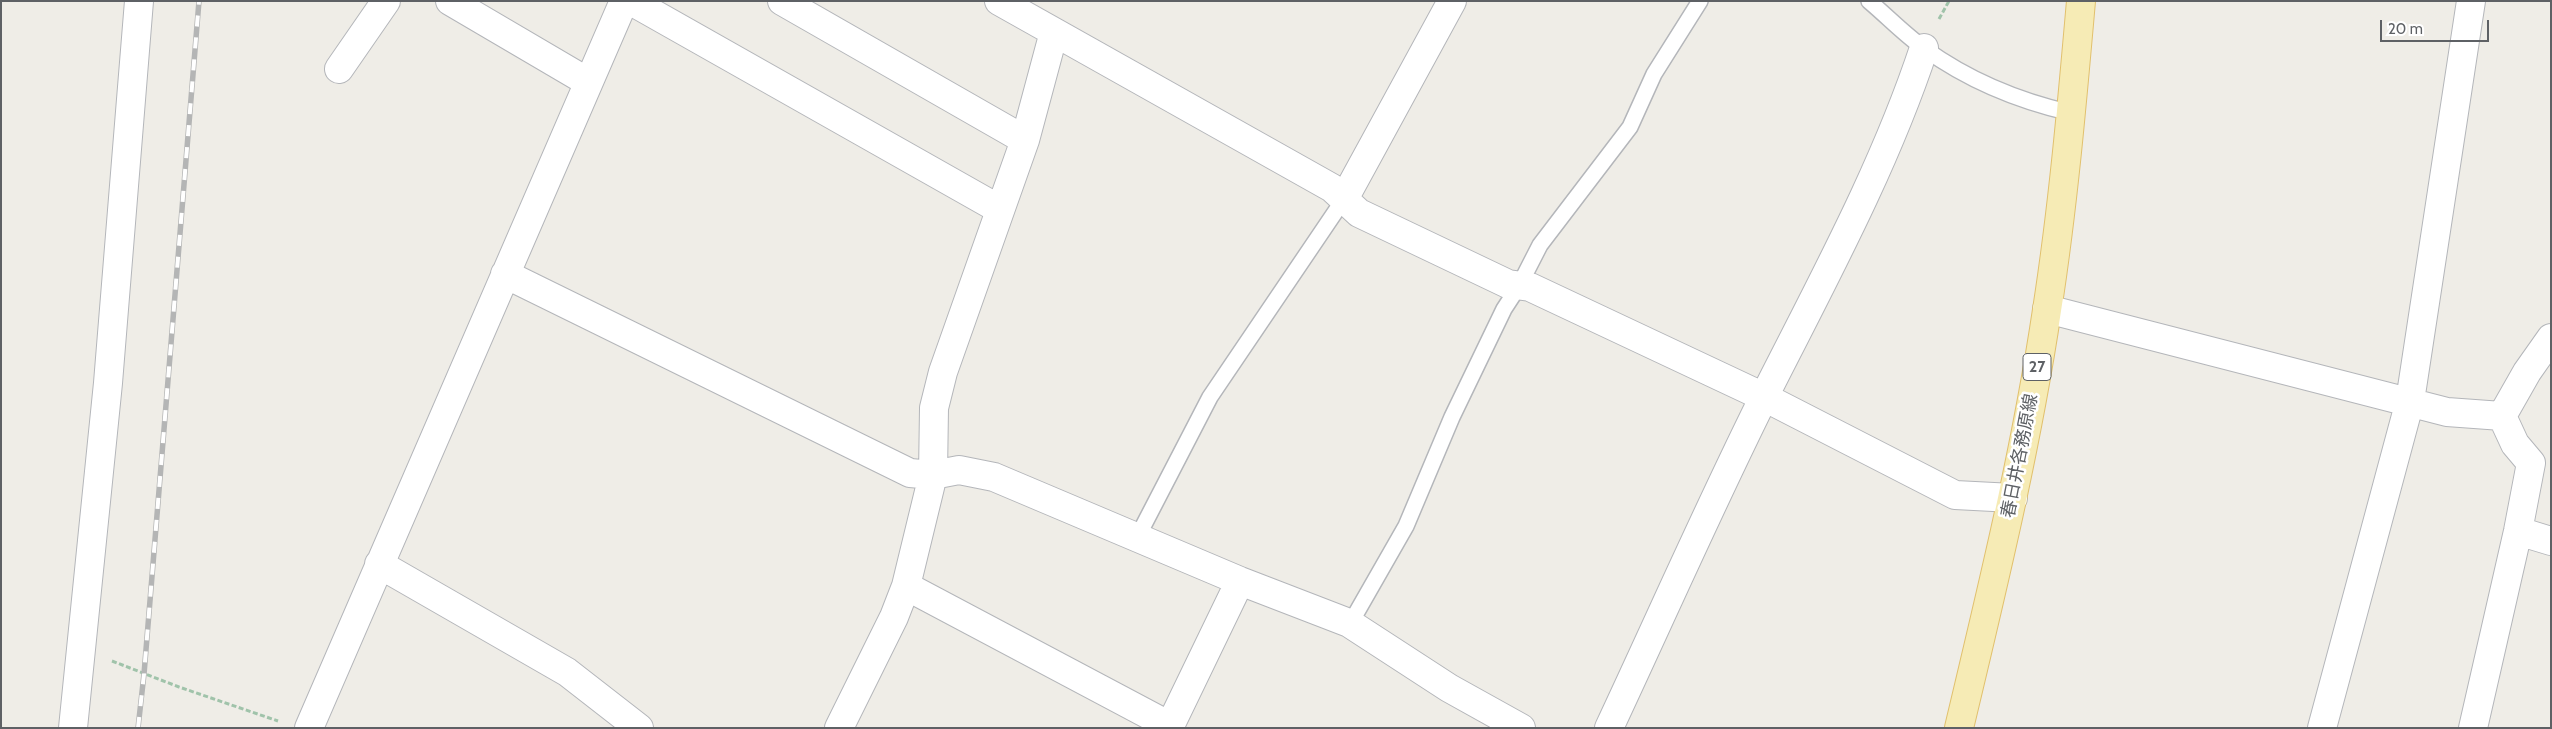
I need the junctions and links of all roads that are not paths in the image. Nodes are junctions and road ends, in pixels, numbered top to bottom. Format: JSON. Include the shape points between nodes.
{"nodes":[{"id":1,"x":139,"y":1,"type":"edge"},
{"id":2,"x":386,"y":1,"type":"edge"},
{"id":3,"x":450,"y":1,"type":"edge"},
{"id":4,"x":624,"y":1,"type":"edge"},
{"id":5,"x":630,"y":1,"type":"edge"},
{"id":6,"x":782,"y":1,"type":"edge"},
{"id":7,"x":998,"y":1,"type":"edge"},
{"id":8,"x":1452,"y":1,"type":"edge"},
{"id":9,"x":1700,"y":1,"type":"edge"},
{"id":10,"x":1869,"y":1,"type":"edge"},
{"id":11,"x":2081,"y":1,"type":"edge"},
{"id":12,"x":2471,"y":1,"type":"edge"},
{"id":13,"x":1054,"y":32,"type":"junction"},
{"id":14,"x":1924,"y":48,"type":"junction"},
{"id":15,"x":338,"y":69,"type":"dead end"},
{"id":16,"x":588,"y":82,"type":"junction"},
{"id":17,"x":2071,"y":113,"type":"junction"},
{"id":18,"x":1025,"y":140,"type":"junction"},
{"id":19,"x":1344,"y":199,"type":"junction"},
{"id":20,"x":999,"y":209,"type":"junction"},
{"id":21,"x":505,"y":274,"type":"junction"},
{"id":22,"x":1519,"y":286,"type":"junction"},
{"id":23,"x":2047,"y":309,"type":"junction"},
{"id":24,"x":2551,"y":338,"type":"edge"},
{"id":25,"x":1764,"y":397,"type":"junction"},
{"id":26,"x":2410,"y":402,"type":"junction"},
{"id":27,"x":2502,"y":416,"type":"junction"},
{"id":28,"x":933,"y":475,"type":"junction"},
{"id":29,"x":2013,"y":498,"type":"junction"},
{"id":30,"x":2518,"y":531,"type":"junction"},
{"id":31,"x":1137,"y":538,"type":"junction"},
{"id":32,"x":2551,"y":541,"type":"edge"},
{"id":33,"x":380,"y":564,"type":"junction"},
{"id":34,"x":1240,"y":581,"type":"junction"},
{"id":35,"x":906,"y":586,"type":"junction"},
{"id":36,"x":1350,"y":624,"type":"junction"},
{"id":37,"x":841,"y":727,"type":"edge"},
{"id":38,"x":1169,"y":727,"type":"edge"},
{"id":39,"x":73,"y":728,"type":"edge"},
{"id":40,"x":309,"y":728,"type":"edge"},
{"id":41,"x":638,"y":728,"type":"edge"},
{"id":42,"x":1520,"y":728,"type":"edge"},
{"id":43,"x":1609,"y":728,"type":"edge"},
{"id":44,"x":1960,"y":728,"type":"edge"},
{"id":45,"x":2322,"y":728,"type":"edge"},
{"id":46,"x":2473,"y":728,"type":"edge"}],
"edges":[{"from":1,"to":39,"type":"street","via":[[108,373]]},
{"from":2,"to":15,"type":"street"},
{"from":3,"to":16,"type":"street"},
{"from":4,"to":16,"type":"street"},
{"from":5,"to":20,"type":"street"},
{"from":6,"to":18,"type":"street"},
{"from":7,"to":13,"type":"street"},
{"from":8,"to":19,"type":"street"},
{"from":9,"to":22,"type":"lane","via":[[1654,74],[1630,127],[1540,245]]},
{"from":10,"to":14,"type":"lane"},
{"from":11,"to":17,"type":"main road","name":"春日井各務原線","number":"27"},
{"from":12,"to":26,"type":"street"},
{"from":13,"to":18,"type":"street"},
{"from":13,"to":19,"type":"street","via":[[1332,188]]},
{"from":14,"to":17,"type":"lane","via":[[1963,74],[2038,105]]},
{"from":14,"to":25,"type":"street","via":[[1909,91],[1846,237]]},
{"from":16,"to":21,"type":"street"},
{"from":17,"to":23,"type":"main road","name":"春日井各務原線","number":"27"},
{"from":18,"to":20,"type":"street"},
{"from":19,"to":22,"type":"street","via":[[1359,213],[1508,284]]},
{"from":19,"to":31,"type":"lane","via":[[1210,397]]},
{"from":20,"to":28,"type":"street","via":[[943,372],[934,408]]},
{"from":21,"to":28,"type":"street","via":[[910,473]]},
{"from":21,"to":33,"type":"street"},
{"from":22,"to":25,"type":"street","via":[[1530,287]]},
{"from":22,"to":36,"type":"lane","via":[[1504,309],[1452,417],[1406,526]]},
{"from":23,"to":26,"type":"street"},
{"from":23,"to":29,"type":"main road","name":"春日井各務原線","number":"27"},
{"from":24,"to":27,"type":"street"},
{"from":25,"to":29,"type":"street","via":[[1955,494]]},
{"from":25,"to":43,"type":"street"},
{"from":26,"to":27,"type":"street","via":[[2447,412]]},
{"from":26,"to":45,"type":"street"},
{"from":27,"to":30,"type":"street","via":[[2515,444],[2532,463]]},
{"from":28,"to":31,"type":"street","via":[[959,470],[994,477]]},
{"from":28,"to":35,"type":"street"},
{"from":29,"to":44,"type":"main road","name":"春日井各務原線","number":"27"},
{"from":30,"to":32,"type":"street"},
{"from":30,"to":46,"type":"street"},
{"from":31,"to":34,"type":"street"},
{"from":33,"to":40,"type":"street"},
{"from":33,"to":41,"type":"street","via":[[567,672]]},
{"from":34,"to":36,"type":"street"},
{"from":34,"to":38,"type":"street"},
{"from":35,"to":37,"type":"street"},
{"from":35,"to":38,"type":"street"},
{"from":36,"to":42,"type":"street","via":[[1449,688]]}]}
